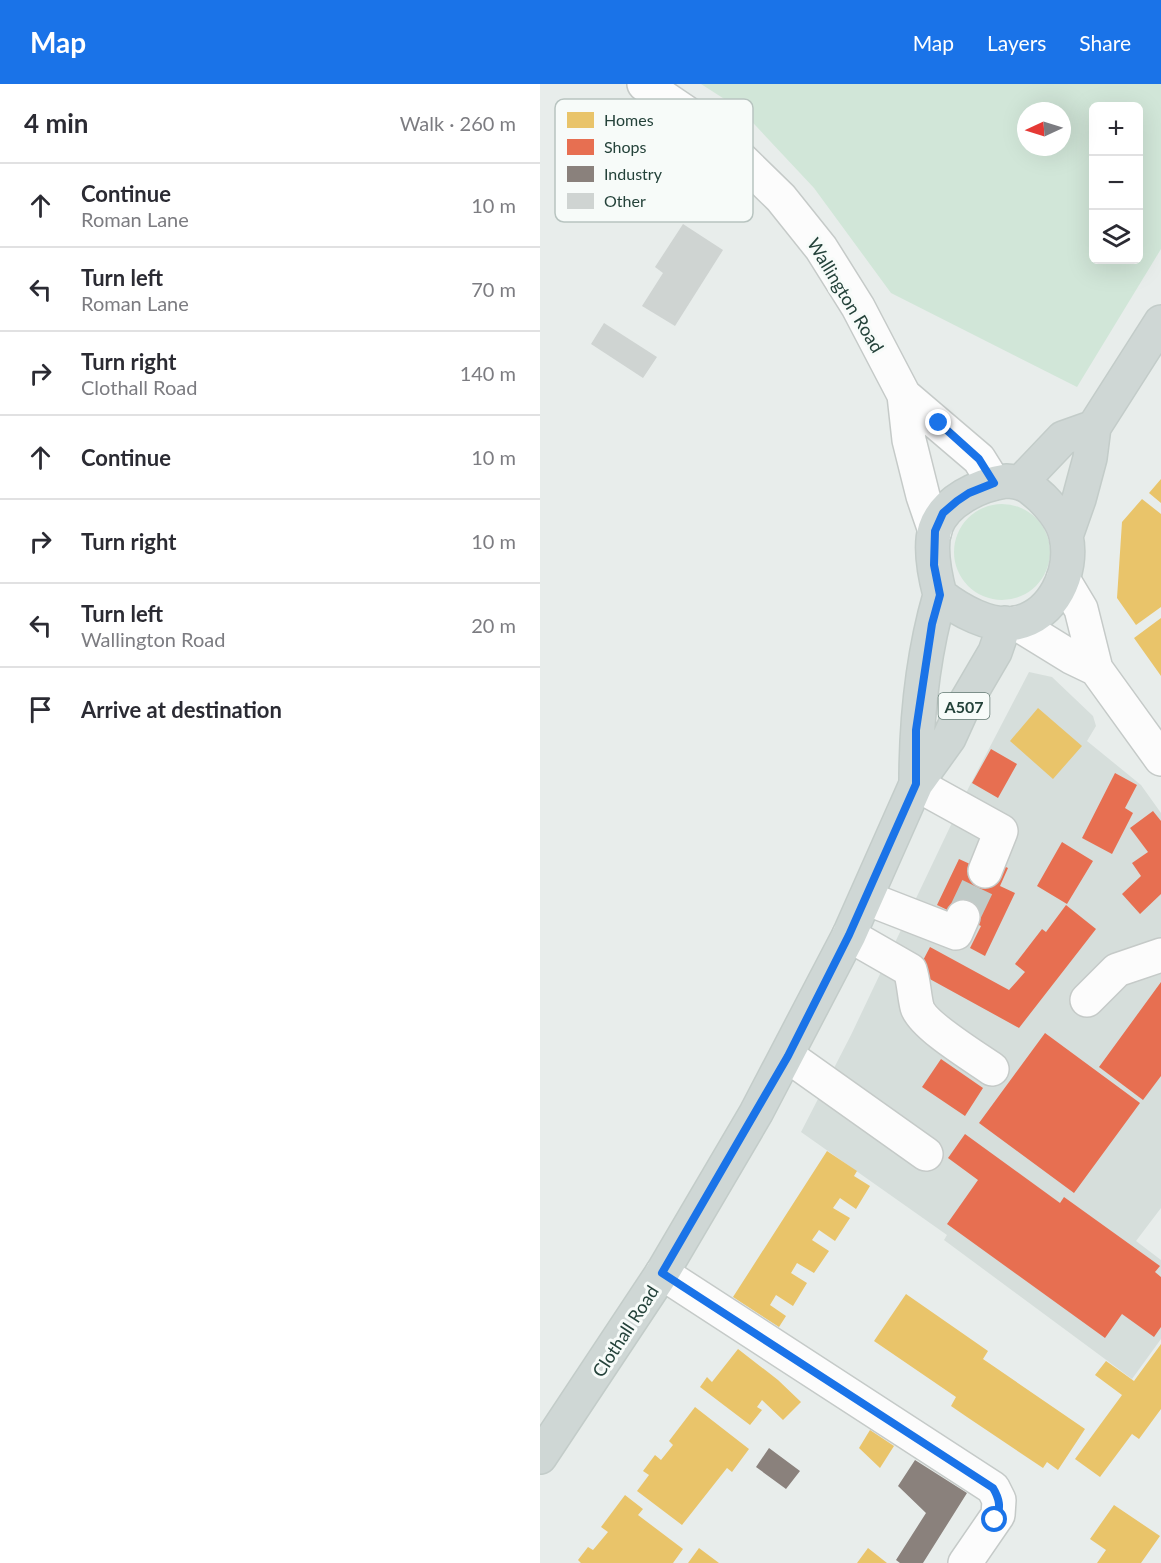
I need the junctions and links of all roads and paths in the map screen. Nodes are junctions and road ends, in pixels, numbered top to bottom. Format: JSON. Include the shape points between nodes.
{"nodes":[{"id":1,"x":644,"y":84,"type":"edge"},
{"id":2,"x":666,"y":99,"type":"edge"},
{"id":3,"x":753,"y":171,"type":"edge"},
{"id":4,"x":1161,"y":322,"type":"edge"},
{"id":5,"x":904,"y":395,"type":"junction"},
{"id":6,"x":1094,"y":427,"type":"junction"},
{"id":7,"x":1007,"y":482,"type":"junction"},
{"id":8,"x":935,"y":531,"type":"junction"},
{"id":9,"x":1066,"y":536,"type":"junction"},
{"id":10,"x":1063,"y":579,"type":"junction"},
{"id":11,"x":940,"y":595,"type":"junction"},
{"id":12,"x":1010,"y":623,"type":"junction"},
{"id":13,"x":1096,"y":669,"type":"junction"},
{"id":14,"x":1161,"y":759,"type":"edge"},
{"id":15,"x":916,"y":784,"type":"junction"},
{"id":16,"x":985,"y":871,"type":"tunnel mouth"},
{"id":17,"x":866,"y":898,"type":"junction"},
{"id":18,"x":963,"y":917,"type":"tunnel mouth"},
{"id":19,"x":849,"y":935,"type":"junction"},
{"id":20,"x":1161,"y":955,"type":"edge"},
{"id":21,"x":1087,"y":1000,"type":"dead end"},
{"id":22,"x":788,"y":1056,"type":"junction"},
{"id":23,"x":992,"y":1069,"type":"dead end"},
{"id":24,"x":926,"y":1154,"type":"dead end"},
{"id":25,"x":662,"y":1273,"type":"junction"},
{"id":26,"x":540,"y":1457,"type":"edge"},
{"id":27,"x":965,"y":1563,"type":"edge"}],
"edges":[{"from":1,"to":2,"type":"street","name":"Wallington Road"},
{"from":3,"to":5,"type":"street","name":"Wallington Road","via":[[821,248],[858,307]]},
{"from":4,"to":6,"type":"main road"},
{"from":5,"to":7,"type":"street","name":"Wallington Road"},
{"from":5,"to":8,"type":"street","name":"Wallington Road","via":[[909,440]]},
{"from":6,"to":7,"type":"main road","via":[[1063,438]]},
{"from":6,"to":9,"type":"main road","via":[[1090,458]]},
{"from":7,"to":8,"type":"main road","via":[[969,493],[957,501],[943,513]]},
{"from":7,"to":9,"type":"main road","via":[[1054,510]]},
{"from":8,"to":11,"type":"main road","via":[[934,565]]},
{"from":9,"to":10,"type":"main road"},
{"from":10,"to":12,"type":"main road","via":[[1053,600],[1037,615]]},
{"from":10,"to":13,"type":"street","via":[[1081,609]]},
{"from":11,"to":12,"type":"main road","via":[[967,614]]},
{"from":11,"to":15,"type":"main road","name":"Clothall Road","number":"A507","via":[[916,730]]},
{"from":12,"to":13,"type":"street"},
{"from":12,"to":15,"type":"main road","name":"Clothall Road","number":"A507","via":[[949,738]]},
{"from":13,"to":14,"type":"street"},
{"from":15,"to":16,"type":"street","via":[[1001,831]]},
{"from":15,"to":17,"type":"main road","name":"Clothall Road","number":"A507"},
{"from":17,"to":18,"type":"street","via":[[956,933]]},
{"from":17,"to":19,"type":"main road","name":"Clothall Road","number":"A507"},
{"from":19,"to":22,"type":"main road","name":"Clothall Road","number":"A507"},
{"from":19,"to":23,"type":"street","via":[[910,970],[917,1008],[924,1018]]},
{"from":20,"to":21,"type":"street","via":[[1117,970]]},
{"from":22,"to":24,"type":"street"},
{"from":22,"to":25,"type":"main road","name":"Clothall Road","number":"A507"},
{"from":25,"to":26,"type":"main road","name":"Clothall Road","number":"A507"},
{"from":25,"to":27,"type":"street","via":[[993,1488],[999,1500],[998,1515]]}]}
